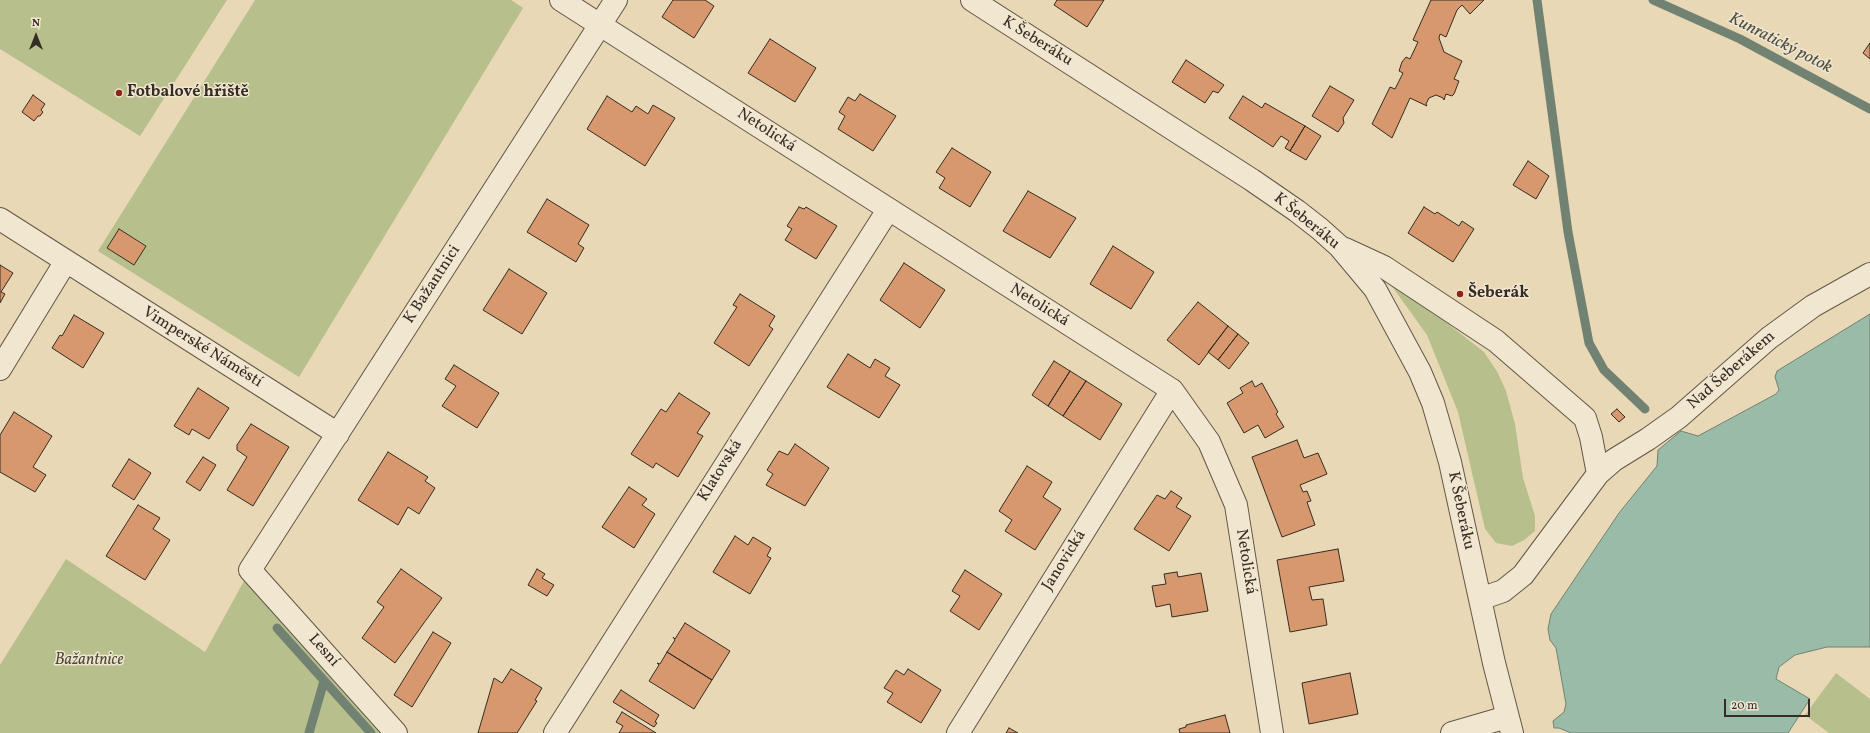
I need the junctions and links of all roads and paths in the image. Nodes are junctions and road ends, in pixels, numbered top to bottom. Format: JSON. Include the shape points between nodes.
{"nodes":[{"id":1,"x":561,"y":0,"type":"edge"},
{"id":2,"x":616,"y":0,"type":"edge"},
{"id":3,"x":972,"y":0,"type":"edge"},
{"id":4,"x":600,"y":25,"type":"junction"},
{"id":5,"x":888,"y":210,"type":"junction"},
{"id":6,"x":0,"y":219,"type":"edge"},
{"id":7,"x":1339,"y":246,"type":"junction"},
{"id":8,"x":66,"y":261,"type":"junction"},
{"id":9,"x":1870,"y":274,"type":"edge"},
{"id":10,"x":0,"y":369,"type":"edge"},
{"id":11,"x":1172,"y":390,"type":"junction"},
{"id":12,"x":338,"y":434,"type":"junction"},
{"id":13,"x":1598,"y":474,"type":"junction"},
{"id":14,"x":250,"y":570,"type":"joint"},
{"id":15,"x":1480,"y":598,"type":"junction"},
{"id":16,"x":1509,"y":725,"type":"edge"},
{"id":17,"x":396,"y":733,"type":"edge"},
{"id":18,"x":555,"y":733,"type":"edge"},
{"id":19,"x":958,"y":733,"type":"edge"},
{"id":20,"x":1272,"y":733,"type":"edge"},
{"id":21,"x":1452,"y":733,"type":"edge"}],
"edges":[{"from":1,"to":4,"type":"street"},
{"from":2,"to":4,"type":"street","name":"K Bažantnici"},
{"from":3,"to":7,"type":"street","name":"K Šeberáku","via":[[1252,180],[1320,229]]},
{"from":4,"to":5,"type":"street","name":"Netolická"},
{"from":4,"to":12,"type":"street","name":"K Bažantnici"},
{"from":5,"to":11,"type":"street","name":"Netolická"},
{"from":5,"to":18,"type":"street","name":"Klatovská"},
{"from":6,"to":8,"type":"street","name":"Vimperské Náměstí"},
{"from":7,"to":13,"type":"street","via":[[1384,267],[1496,341],[1585,418]]},
{"from":7,"to":15,"type":"street","name":"K Šeberáku","via":[[1375,289],[1406,344],[1432,403],[1450,462]]},
{"from":8,"to":10,"type":"street"},
{"from":8,"to":12,"type":"street","name":"Vimperské Náměstí"},
{"from":9,"to":13,"type":"street","name":"Nad Šeberákem","via":[[1813,306],[1769,338],[1679,417],[1614,460]]},
{"from":11,"to":19,"type":"street","name":"Janovická"},
{"from":11,"to":20,"type":"street","name":"Netolická","via":[[1209,442],[1236,505]]},
{"from":12,"to":14,"type":"street","name":"K Bažantnici"},
{"from":13,"to":15,"type":"street","via":[[1523,576],[1503,591]]},
{"from":14,"to":17,"type":"street","name":"Lesní"},
{"from":15,"to":16,"type":"street","name":"K Šeberáku"},
{"from":16,"to":21,"type":"street"}]}
